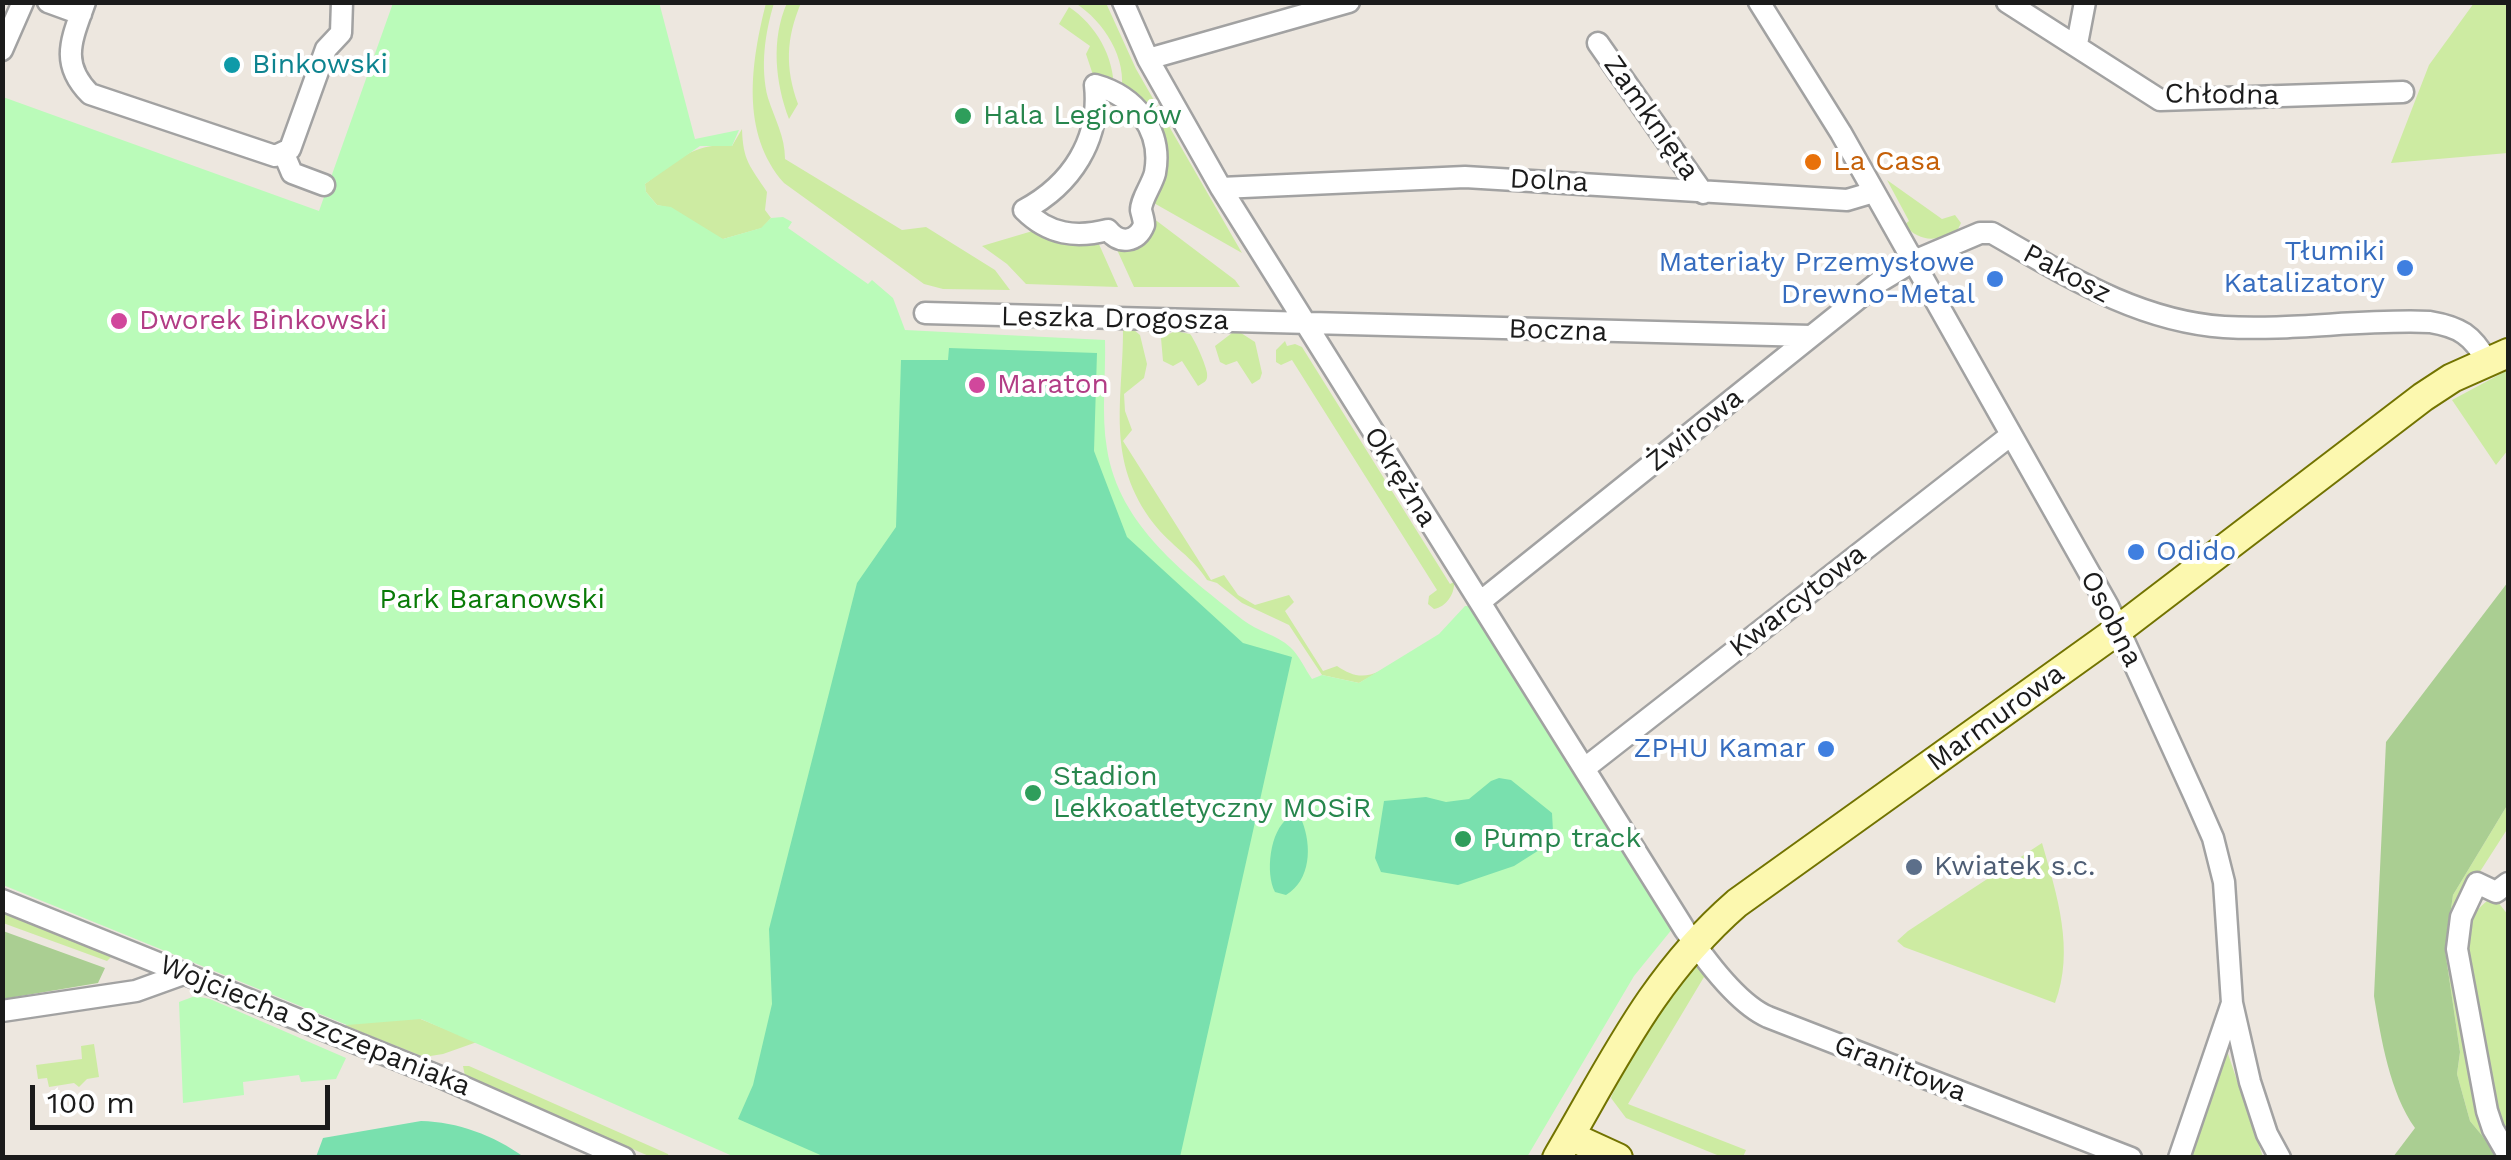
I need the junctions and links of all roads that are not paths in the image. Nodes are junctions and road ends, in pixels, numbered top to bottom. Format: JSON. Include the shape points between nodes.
{"nodes":[{"id":1,"x":23,"y":2,"type":"edge"},
{"id":2,"x":48,"y":2,"type":"edge"},
{"id":3,"x":342,"y":2,"type":"edge"},
{"id":4,"x":1123,"y":2,"type":"edge"},
{"id":5,"x":1349,"y":2,"type":"edge"},
{"id":6,"x":2007,"y":2,"type":"edge"},
{"id":7,"x":2085,"y":2,"type":"edge"},
{"id":8,"x":1770,"y":7,"type":"edge"},
{"id":9,"x":82,"y":8,"type":"edge"},
{"id":10,"x":1598,"y":43,"type":"dead end"},
{"id":11,"x":2077,"y":44,"type":"junction"},
{"id":12,"x":2,"y":50,"type":"edge"},
{"id":13,"x":1148,"y":59,"type":"junction"},
{"id":14,"x":2403,"y":92,"type":"dead end"},
{"id":15,"x":1121,"y":94,"type":"joint"},
{"id":16,"x":284,"y":154,"type":"junction"},
{"id":17,"x":324,"y":185,"type":"dead end"},
{"id":18,"x":1221,"y":188,"type":"junction"},
{"id":19,"x":1874,"y":192,"type":"junction"},
{"id":20,"x":1703,"y":193,"type":"junction"},
{"id":21,"x":1914,"y":262,"type":"junction"},
{"id":22,"x":924,"y":313,"type":"dead end"},
{"id":23,"x":1305,"y":324,"type":"junction"},
{"id":24,"x":1811,"y":336,"type":"junction"},
{"id":25,"x":2498,"y":357,"type":"edge"},
{"id":26,"x":2010,"y":435,"type":"junction"},
{"id":27,"x":1480,"y":602,"type":"junction"},
{"id":28,"x":2118,"y":630,"type":"junction"},
{"id":29,"x":1586,"y":768,"type":"junction"},
{"id":30,"x":2508,"y":883,"type":"edge"},
{"id":31,"x":2,"y":900,"type":"edge"},
{"id":32,"x":1695,"y":942,"type":"junction"},
{"id":33,"x":186,"y":973,"type":"junction"},
{"id":34,"x":2232,"y":1002,"type":"junction"},
{"id":35,"x":2,"y":1011,"type":"edge"},
{"id":36,"x":1563,"y":1147,"type":"edge"},
{"id":37,"x":2508,"y":1155,"type":"edge"},
{"id":38,"x":624,"y":1158,"type":"edge"},
{"id":39,"x":1618,"y":1158,"type":"edge"},
{"id":40,"x":2131,"y":1158,"type":"edge"},
{"id":41,"x":2179,"y":1158,"type":"edge"},
{"id":42,"x":2280,"y":1158,"type":"edge"}],
"edges":[{"from":1,"to":12,"type":"street"},
{"from":2,"to":9,"type":"street"},
{"from":3,"to":16,"type":"street","via":[[341,33],[326,49]]},
{"from":4,"to":13,"type":"street","name":"Okrężna"},
{"from":5,"to":13,"type":"street"},
{"from":6,"to":11,"type":"street","name":"Chłodna"},
{"from":7,"to":11,"type":"street"},
{"from":8,"to":19,"type":"street"},
{"from":9,"to":16,"type":"street","via":[[70,47],[71,70],[90,94],[263,154]]},
{"from":10,"to":20,"type":"street","name":"Zamknięta"},
{"from":11,"to":14,"type":"street","name":"Chłodna","via":[[2160,100]]},
{"from":13,"to":18,"type":"street","name":"Okrężna"},
{"from":15,"to":15,"type":"street","via":[[1095,85],[1094,122],[1080,161],[1057,189],[1024,210],[1034,220],[1080,235],[1108,230],[1123,240],[1143,230],[1140,209],[1155,173],[1156,146],[1143,115]]},
{"from":16,"to":17,"type":"street","via":[[292,173]]},
{"from":18,"to":20,"type":"street","name":"Dolna","via":[[1465,177]]},
{"from":18,"to":23,"type":"street","name":"Okrężna"},
{"from":19,"to":20,"type":"street","name":"Dolna","via":[[1847,200]]},
{"from":19,"to":21,"type":"street"},
{"from":21,"to":24,"type":"street","name":"Żwirowa"},
{"from":21,"to":25,"type":"street","name":"Pakosz","via":[[1988,232],[2100,294],[2164,317],[2226,327],[2430,322],[2460,328]]},
{"from":21,"to":26,"type":"street","name":"Osobna"},
{"from":22,"to":23,"type":"street","name":"Leszka Drogosza"},
{"from":23,"to":24,"type":"street","name":"Boczna"},
{"from":23,"to":27,"type":"street","name":"Okrężna"},
{"from":24,"to":27,"type":"street","name":"Żwirowa"},
{"from":25,"to":28,"type":"main road","name":"Marmurowa","via":[[2423,397]]},
{"from":26,"to":28,"type":"street","name":"Osobna"},
{"from":26,"to":29,"type":"street","name":"Kwarcytowa"},
{"from":27,"to":29,"type":"street","name":"Okrężna"},
{"from":28,"to":32,"type":"main road","name":"Marmurowa","via":[[1744,898]]},
{"from":28,"to":34,"type":"street","name":"Osobna","via":[[2215,846],[2227,904]]},
{"from":29,"to":32,"type":"street","name":"Okrężna"},
{"from":30,"to":37,"type":"street","via":[[2496,892],[2477,883],[2462,917],[2458,949],[2487,1111]]},
{"from":31,"to":33,"type":"street","name":"Wojciecha Szczepaniaka"},
{"from":32,"to":36,"type":"main road","name":"Marmurowa","via":[[1646,1004]]},
{"from":32,"to":40,"type":"street","name":"Granitowa","via":[[1762,1015]]},
{"from":33,"to":35,"type":"street","via":[[136,991]]},
{"from":33,"to":38,"type":"street","name":"Wojciecha Szczepaniaka"},
{"from":34,"to":41,"type":"street","name":"Osobna"},
{"from":34,"to":42,"type":"street","name":"Osobna","via":[[2250,1082]]},
{"from":36,"to":39,"type":"main road"}]}
